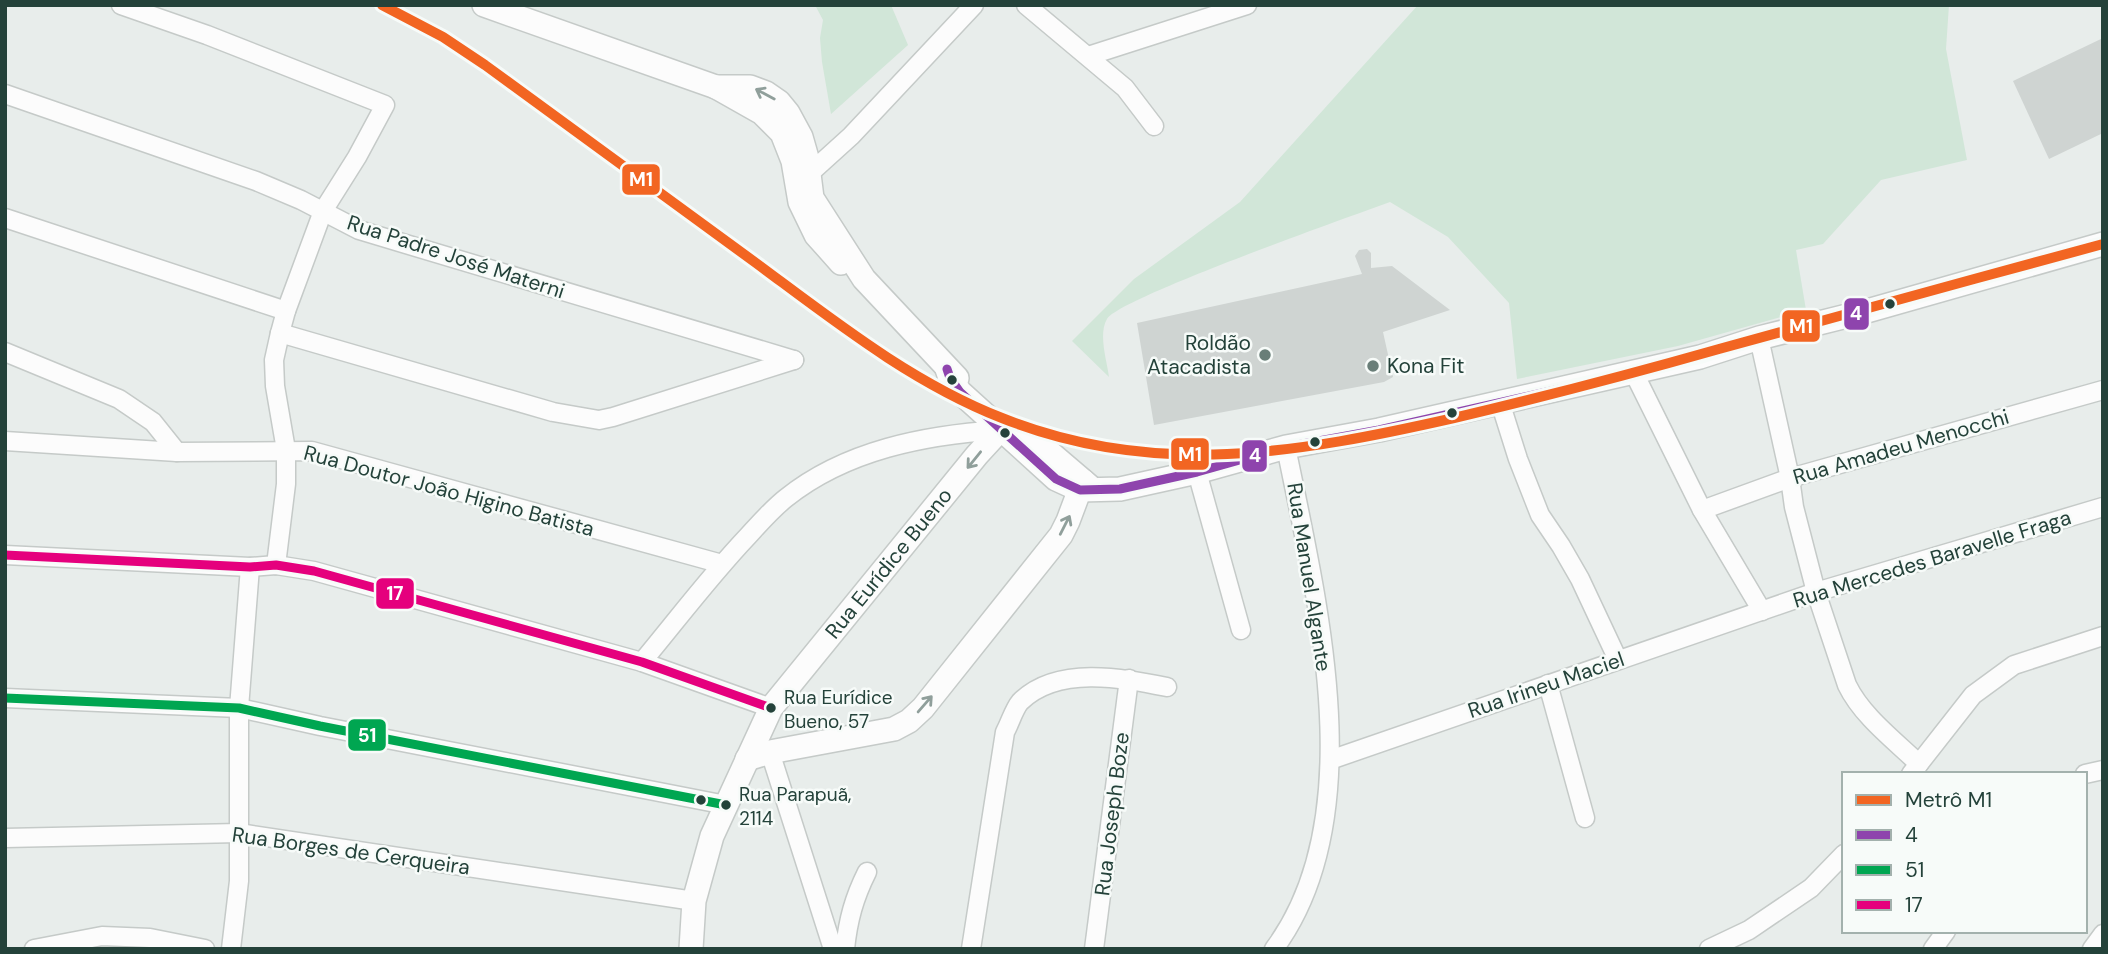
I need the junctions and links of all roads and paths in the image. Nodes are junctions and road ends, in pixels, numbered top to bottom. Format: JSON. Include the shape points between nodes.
{"nodes":[{"id":1,"x":121,"y":5,"type":"edge"},
{"id":2,"x":484,"y":5,"type":"edge"},
{"id":3,"x":974,"y":5,"type":"edge"},
{"id":4,"x":1026,"y":5,"type":"edge"},
{"id":5,"x":1247,"y":5,"type":"edge"},
{"id":6,"x":1088,"y":56,"type":"junction"},
{"id":7,"x":5,"y":94,"type":"edge"},
{"id":8,"x":1154,"y":126,"type":"dead end"},
{"id":9,"x":804,"y":183,"type":"junction"},
{"id":10,"x":323,"y":211,"type":"junction"},
{"id":11,"x":5,"y":218,"type":"edge"},
{"id":12,"x":2103,"y":244,"type":"edge"},
{"id":13,"x":286,"y":311,"type":"junction"},
{"id":14,"x":280,"y":333,"type":"junction"},
{"id":15,"x":1759,"y":338,"type":"junction"},
{"id":16,"x":5,"y":352,"type":"edge"},
{"id":17,"x":947,"y":369,"type":"junction"},
{"id":18,"x":1633,"y":371,"type":"junction"},
{"id":19,"x":2103,"y":390,"type":"edge"},
{"id":20,"x":1500,"y":402,"type":"junction"},
{"id":21,"x":1000,"y":430,"type":"junction"},
{"id":22,"x":1034,"y":439,"type":"junction"},
{"id":23,"x":5,"y":441,"type":"edge"},
{"id":24,"x":1286,"y":447,"type":"junction"},
{"id":25,"x":286,"y":450,"type":"junction"},
{"id":26,"x":177,"y":452,"type":"junction"},
{"id":27,"x":1197,"y":472,"type":"junction"},
{"id":28,"x":1790,"y":478,"type":"junction"},
{"id":29,"x":1086,"y":487,"type":"junction"},
{"id":30,"x":2103,"y":508,"type":"edge"},
{"id":31,"x":1702,"y":510,"type":"junction"},
{"id":32,"x":5,"y":555,"type":"edge"},
{"id":33,"x":722,"y":564,"type":"junction"},
{"id":34,"x":275,"y":565,"type":"junction"},
{"id":35,"x":250,"y":567,"type":"junction"},
{"id":36,"x":1816,"y":592,"type":"junction"},
{"id":37,"x":1762,"y":611,"type":"junction"},
{"id":38,"x":1241,"y":630,"type":"dead end"},
{"id":39,"x":2103,"y":636,"type":"edge"},
{"id":40,"x":1618,"y":660,"type":"junction"},
{"id":41,"x":642,"y":662,"type":"junction"},
{"id":42,"x":1129,"y":679,"type":"junction"},
{"id":43,"x":1548,"y":684,"type":"junction"},
{"id":44,"x":1167,"y":687,"type":"dead end"},
{"id":45,"x":5,"y":698,"type":"edge"},
{"id":46,"x":775,"y":703,"type":"junction"},
{"id":47,"x":239,"y":708,"type":"junction"},
{"id":48,"x":770,"y":752,"type":"junction"},
{"id":49,"x":747,"y":759,"type":"junction"},
{"id":50,"x":1330,"y":761,"type":"junction"},
{"id":51,"x":1915,"y":769,"type":"edge"},
{"id":52,"x":726,"y":805,"type":"junction"},
{"id":53,"x":1585,"y":818,"type":"dead end"},
{"id":54,"x":239,"y":833,"type":"junction"},
{"id":55,"x":5,"y":838,"type":"edge"},
{"id":56,"x":1842,"y":856,"type":"edge"},
{"id":57,"x":867,"y":872,"type":"dead end"},
{"id":58,"x":694,"y":901,"type":"junction"},
{"id":59,"x":1945,"y":933,"type":"edge"},
{"id":60,"x":2103,"y":934,"type":"edge"},
{"id":61,"x":150,"y":943,"type":"edge"},
{"id":62,"x":34,"y":949,"type":"edge"},
{"id":63,"x":205,"y":949,"type":"edge"},
{"id":64,"x":231,"y":949,"type":"edge"},
{"id":65,"x":691,"y":949,"type":"edge"},
{"id":66,"x":833,"y":949,"type":"edge"},
{"id":67,"x":845,"y":949,"type":"edge"},
{"id":68,"x":971,"y":949,"type":"edge"},
{"id":69,"x":1094,"y":949,"type":"edge"},
{"id":70,"x":1274,"y":949,"type":"edge"},
{"id":71,"x":1709,"y":949,"type":"edge"},
{"id":72,"x":1933,"y":949,"type":"edge"},
{"id":73,"x":2092,"y":949,"type":"edge"}],
"edges":[{"from":1,"to":10,"type":"street","via":[[385,105]]},
{"from":2,"to":9,"type":"street","via":[[716,87],[750,87],[766,93],[788,113],[801,137]]},
{"from":3,"to":9,"type":"street"},
{"from":4,"to":6,"type":"street"},
{"from":5,"to":6,"type":"street"},
{"from":6,"to":8,"type":"street","via":[[1125,88]]},
{"from":7,"to":10,"type":"street","name":"Rua Padre José Materni","via":[[256,181]]},
{"from":9,"to":17,"type":"street","via":[[864,279]]},
{"from":10,"to":13,"type":"street"},
{"from":10,"to":14,"type":"street","name":"Rua Padre José Materni","via":[[359,230],[794,360],[599,420],[553,412]]},
{"from":11,"to":13,"type":"street"},
{"from":12,"to":15,"type":"street"},
{"from":13,"to":14,"type":"street"},
{"from":14,"to":25,"type":"street","via":[[275,386]]},
{"from":15,"to":18,"type":"street"},
{"from":15,"to":28,"type":"street"},
{"from":16,"to":26,"type":"street","via":[[119,399],[153,422]]},
{"from":17,"to":21,"type":"street","via":[[960,392]]},
{"from":17,"to":22,"type":"street"},
{"from":18,"to":20,"type":"street"},
{"from":18,"to":31,"type":"street"},
{"from":19,"to":28,"type":"street","name":"Rua Amadeu Menocchi"},
{"from":20,"to":24,"type":"street"},
{"from":20,"to":40,"type":"street","via":[[1540,515],[1574,568]]},
{"from":21,"to":22,"type":"street","via":[[1012,429]]},
{"from":21,"to":29,"type":"street","via":[[1056,479]]},
{"from":21,"to":33,"type":"street","via":[[959,433],[856,457],[785,499]]},
{"from":21,"to":46,"type":"street","name":"Rua Eurídice Bueno","one_way":true},
{"from":22,"to":29,"type":"street"},
{"from":23,"to":26,"type":"street","name":"Rua Doutor João Higino Batista"},
{"from":24,"to":27,"type":"street"},
{"from":24,"to":50,"type":"street","name":"Rua Manuel Algante","via":[[1316,596]]},
{"from":25,"to":26,"type":"street","name":"Rua Doutor João Higino Batista"},
{"from":25,"to":33,"type":"street","name":"Rua Doutor João Higino Batista","via":[[333,456]]},
{"from":25,"to":34,"type":"street"},
{"from":27,"to":29,"type":"street","via":[[1121,489]]},
{"from":27,"to":38,"type":"street"},
{"from":28,"to":31,"type":"street","name":"Rua Amadeu Menocchi"},
{"from":28,"to":36,"type":"street"},
{"from":48,"to":29,"type":"street","one_way":true,"via":[[894,729],[909,721],[1061,535]]},
{"from":30,"to":36,"type":"street","name":"Rua Mercedes Baravelle Fraga"},
{"from":31,"to":37,"type":"street"},
{"from":32,"to":35,"type":"street"},
{"from":33,"to":41,"type":"street"},
{"from":34,"to":35,"type":"street"},
{"from":34,"to":41,"type":"street","via":[[314,571]]},
{"from":35,"to":47,"type":"street"},
{"from":36,"to":37,"type":"street","name":"Rua Mercedes Baravelle Fraga"},
{"from":36,"to":51,"type":"street","via":[[1853,698]]},
{"from":37,"to":40,"type":"street","name":"Rua Irineu Maciel"},
{"from":39,"to":51,"type":"street","via":[[2014,665],[1973,695]]},
{"from":40,"to":43,"type":"street","name":"Rua Irineu Maciel"},
{"from":41,"to":46,"type":"street"},
{"from":42,"to":44,"type":"street"},
{"from":42,"to":68,"type":"street","via":[[1080,677],[1040,688],[1019,704],[1005,732]]},
{"from":42,"to":69,"type":"street","name":"Rua Joseph Boze"},
{"from":43,"to":50,"type":"street","name":"Rua Irineu Maciel"},
{"from":43,"to":53,"type":"street"},
{"from":45,"to":47,"type":"street"},
{"from":46,"to":48,"type":"street","name":"Rua Eurídice Bueno"},
{"from":46,"to":49,"type":"street","name":"Rua Eurídice Bueno"},
{"from":47,"to":52,"type":"street"},
{"from":47,"to":54,"type":"street"},
{"from":48,"to":49,"type":"street"},
{"from":48,"to":66,"type":"street"},
{"from":49,"to":52,"type":"street","name":"Rua Eurídice Bueno"},
{"from":50,"to":70,"type":"street","name":"Rua Manuel Algante","via":[[1325,826],[1311,876],[1290,927]]},
{"from":52,"to":58,"type":"street","name":"Rua Eurídice Bueno"},
{"from":54,"to":55,"type":"street","name":"Rua Borges de Cerqueira"},
{"from":54,"to":58,"type":"street","name":"Rua Borges de Cerqueira"},
{"from":54,"to":64,"type":"street"},
{"from":56,"to":71,"type":"street","via":[[1811,888],[1749,930]]},
{"from":57,"to":67,"type":"street","via":[[849,913]]},
{"from":58,"to":65,"type":"street","name":"Rua Eurídice Bueno"},
{"from":59,"to":72,"type":"street"},
{"from":60,"to":73,"type":"street"},
{"from":61,"to":62,"type":"street","via":[[102,936]]},
{"from":61,"to":63,"type":"street"}]}
